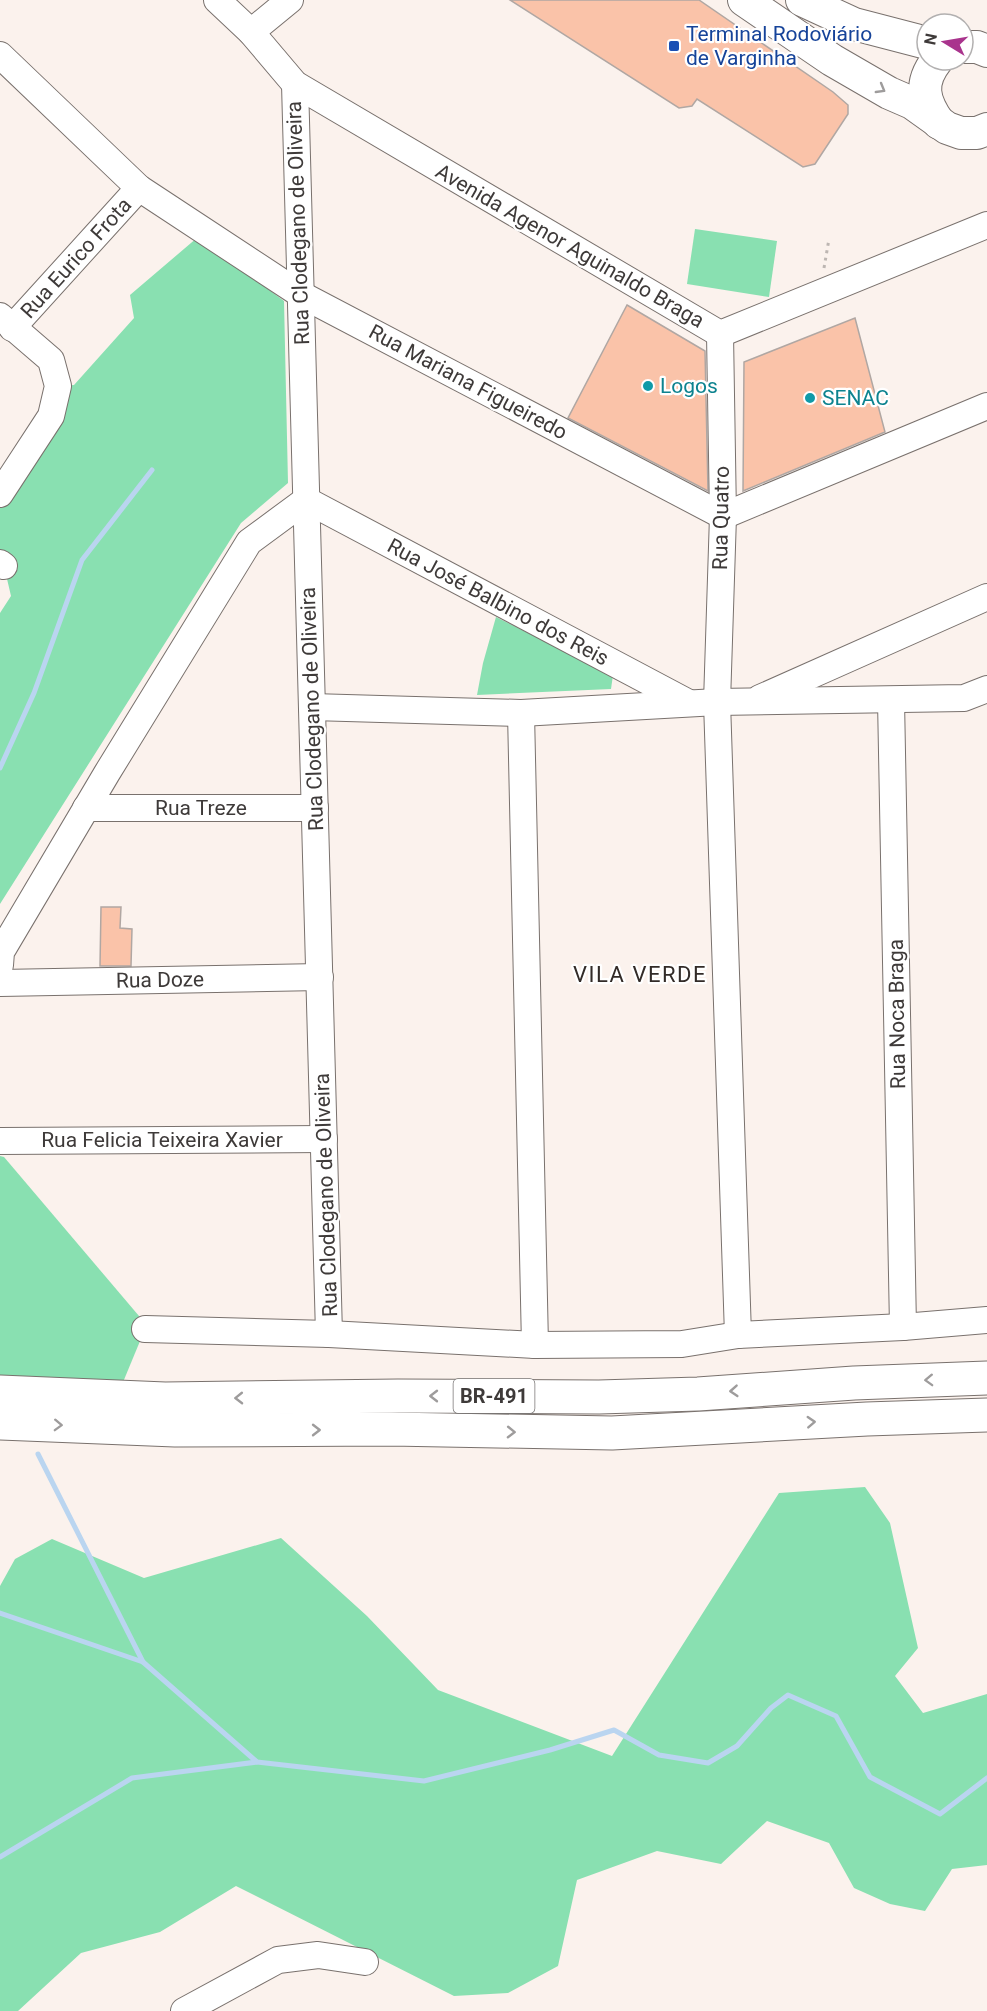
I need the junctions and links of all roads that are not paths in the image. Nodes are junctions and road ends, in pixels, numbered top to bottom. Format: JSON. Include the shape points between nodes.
{"nodes":[{"id":1,"x":217,"y":0,"type":"edge"},
{"id":2,"x":290,"y":0,"type":"edge"},
{"id":3,"x":744,"y":0,"type":"edge"},
{"id":4,"x":802,"y":0,"type":"edge"},
{"id":5,"x":845,"y":12,"type":"edge"},
{"id":6,"x":251,"y":32,"type":"junction"},
{"id":7,"x":915,"y":38,"type":"edge"},
{"id":8,"x":0,"y":56,"type":"edge"},
{"id":9,"x":928,"y":72,"type":"edge"},
{"id":10,"x":295,"y":84,"type":"junction"},
{"id":11,"x":939,"y":123,"type":"junction"},
{"id":12,"x":987,"y":129,"type":"edge"},
{"id":13,"x":139,"y":188,"type":"junction"},
{"id":14,"x":987,"y":225,"type":"edge"},
{"id":15,"x":300,"y":294,"type":"junction"},
{"id":16,"x":6,"y":322,"type":"edge"},
{"id":17,"x":720,"y":334,"type":"junction"},
{"id":18,"x":987,"y":406,"type":"edge"},
{"id":19,"x":0,"y":494,"type":"edge"},
{"id":20,"x":306,"y":500,"type":"junction"},
{"id":21,"x":723,"y":516,"type":"junction"},
{"id":22,"x":987,"y":597,"type":"edge"},
{"id":23,"x":987,"y":688,"type":"edge"},
{"id":24,"x":891,"y":700,"type":"junction"},
{"id":25,"x":717,"y":702,"type":"junction"},
{"id":26,"x":689,"y":703,"type":"junction"},
{"id":27,"x":749,"y":703,"type":"junction"},
{"id":28,"x":312,"y":707,"type":"junction"},
{"id":29,"x":521,"y":713,"type":"junction"},
{"id":30,"x":86,"y":808,"type":"junction"},
{"id":31,"x":315,"y":808,"type":"junction"},
{"id":32,"x":0,"y":964,"type":"edge"},
{"id":33,"x":320,"y":977,"type":"junction"},
{"id":34,"x":0,"y":983,"type":"edge"},
{"id":35,"x":324,"y":1139,"type":"junction"},
{"id":36,"x":0,"y":1141,"type":"edge"},
{"id":37,"x":987,"y":1320,"type":"edge"},
{"id":38,"x":903,"y":1327,"type":"junction"},
{"id":39,"x":146,"y":1329,"type":"dead end"},
{"id":40,"x":329,"y":1334,"type":"junction"},
{"id":41,"x":738,"y":1335,"type":"junction"},
{"id":42,"x":535,"y":1345,"type":"junction"},
{"id":43,"x":987,"y":1378,"type":"edge"},
{"id":44,"x":0,"y":1392,"type":"edge"},
{"id":45,"x":987,"y":1415,"type":"edge"},
{"id":46,"x":0,"y":1423,"type":"edge"},
{"id":47,"x":364,"y":1962,"type":"dead end"},
{"id":48,"x":184,"y":2011,"type":"edge"}],
"edges":[{"from":1,"to":6,"type":"street","name":"Avenida Agenor Aguinaldo Braga"},
{"from":2,"to":6,"type":"street"},
{"from":3,"to":11,"type":"main road","one_way":true,"via":[[832,60],[912,103]]},
{"from":4,"to":5,"type":"main road"},
{"from":5,"to":7,"type":"main road"},
{"from":6,"to":10,"type":"street","name":"Avenida Agenor Aguinaldo Braga"},
{"from":8,"to":13,"type":"street","name":"Rua Mariana Figueiredo"},
{"from":9,"to":11,"type":"main road","via":[[924,89],[928,107]]},
{"from":10,"to":15,"type":"street","name":"Rua Clodegano de Oliveira"},
{"from":10,"to":17,"type":"street","name":"Avenida Agenor Aguinaldo Braga"},
{"from":11,"to":12,"type":"main road","via":[[961,133]]},
{"from":13,"to":15,"type":"street","name":"Rua Mariana Figueiredo"},
{"from":13,"to":16,"type":"street","name":"Rua Eurico Frota"},
{"from":14,"to":17,"type":"street","name":"Avenida Agenor Aguinaldo Braga"},
{"from":15,"to":20,"type":"street","name":"Rua Clodegano de Oliveira"},
{"from":15,"to":21,"type":"street","name":"Rua Mariana Figueiredo"},
{"from":16,"to":19,"type":"street","via":[[51,360],[58,386],[51,416]]},
{"from":17,"to":21,"type":"street","name":"Rua Quatro"},
{"from":18,"to":21,"type":"street"},
{"from":20,"to":26,"type":"street","name":"Rua José Balbino dos Reis"},
{"from":20,"to":28,"type":"street","name":"Rua Clodegano de Oliveira"},
{"from":20,"to":30,"type":"street","via":[[249,542]]},
{"from":21,"to":25,"type":"street","name":"Rua Quatro"},
{"from":22,"to":27,"type":"street"},
{"from":23,"to":24,"type":"street","via":[[964,698]]},
{"from":24,"to":27,"type":"street"},
{"from":24,"to":38,"type":"street","name":"Rua Noca Braga"},
{"from":25,"to":26,"type":"street"},
{"from":25,"to":27,"type":"street"},
{"from":25,"to":41,"type":"street","name":"Rua Quatro"},
{"from":26,"to":29,"type":"street"},
{"from":28,"to":29,"type":"street"},
{"from":28,"to":31,"type":"street","name":"Rua Clodegano de Oliveira"},
{"from":29,"to":42,"type":"street"},
{"from":30,"to":31,"type":"street","name":"Rua Treze"},
{"from":30,"to":32,"type":"street","via":[[1,952]]},
{"from":31,"to":33,"type":"street","name":"Rua Clodegano de Oliveira"},
{"from":33,"to":34,"type":"street","name":"Rua Doze"},
{"from":33,"to":35,"type":"street","name":"Rua Clodegano de Oliveira"},
{"from":35,"to":36,"type":"street","name":"Rua Felicia Teixeira Xavier"},
{"from":35,"to":40,"type":"street","name":"Rua Clodegano de Oliveira"},
{"from":37,"to":38,"type":"street"},
{"from":38,"to":41,"type":"street"},
{"from":39,"to":40,"type":"street"},
{"from":40,"to":42,"type":"street"},
{"from":41,"to":42,"type":"street","via":[[682,1344]]},
{"from":43,"to":44,"type":"highway","number":"BR-491","one_way":true,"via":[[599,1397],[165,1399]]},
{"from":46,"to":45,"type":"highway","number":"BR-491","one_way":true,"via":[[175,1430],[612,1433]]},
{"from":47,"to":48,"type":"street","via":[[318,1955],[278,1960]]}]}
